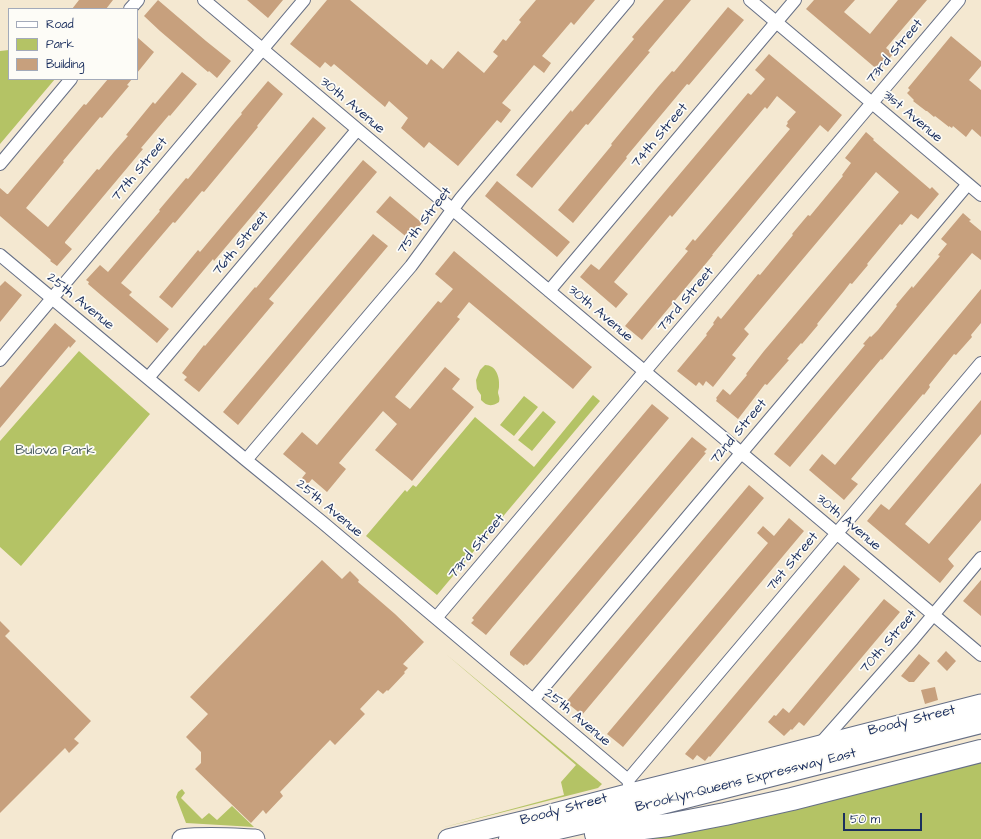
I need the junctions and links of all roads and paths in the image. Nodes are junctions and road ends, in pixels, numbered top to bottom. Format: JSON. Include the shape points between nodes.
{"nodes":[{"id":1,"x":138,"y":0,"type":"edge"},
{"id":2,"x":204,"y":0,"type":"edge"},
{"id":3,"x":304,"y":0,"type":"edge"},
{"id":4,"x":628,"y":0,"type":"edge"},
{"id":5,"x":750,"y":0,"type":"edge"},
{"id":6,"x":795,"y":0,"type":"edge"},
{"id":7,"x":959,"y":0,"type":"edge"},
{"id":8,"x":131,"y":8,"type":"edge"},
{"id":9,"x":776,"y":22,"type":"junction"},
{"id":10,"x":262,"y":50,"type":"junction"},
{"id":11,"x":70,"y":80,"type":"edge"},
{"id":12,"x":872,"y":103,"type":"junction"},
{"id":13,"x":357,"y":130,"type":"junction"},
{"id":14,"x":0,"y":164,"type":"edge"},
{"id":15,"x":968,"y":184,"type":"junction"},
{"id":16,"x":981,"y":195,"type":"edge"},
{"id":17,"x":452,"y":210,"type":"junction"},
{"id":18,"x":0,"y":255,"type":"edge"},
{"id":19,"x":549,"y":291,"type":"junction"},
{"id":20,"x":52,"y":298,"type":"junction"},
{"id":21,"x":0,"y":360,"type":"edge"},
{"id":22,"x":981,"y":363,"type":"edge"},
{"id":23,"x":645,"y":372,"type":"junction"},
{"id":24,"x":148,"y":378,"type":"junction"},
{"id":25,"x":741,"y":453,"type":"junction"},
{"id":26,"x":246,"y":460,"type":"junction"},
{"id":27,"x":837,"y":534,"type":"junction"},
{"id":28,"x":981,"y":558,"type":"edge"},
{"id":29,"x":933,"y":615,"type":"junction"},
{"id":30,"x":436,"y":618,"type":"junction"},
{"id":31,"x":980,"y":656,"type":"edge"},
{"id":32,"x":533,"y":700,"type":"junction"},
{"id":33,"x":979,"y":707,"type":"edge"},
{"id":34,"x":981,"y":736,"type":"edge"},
{"id":35,"x":819,"y":745,"type":"junction"},
{"id":36,"x":981,"y":751,"type":"edge"},
{"id":37,"x":629,"y":786,"type":"junction"},
{"id":38,"x":586,"y":837,"type":"edge"},
{"id":39,"x":182,"y":839,"type":"edge"},
{"id":40,"x":255,"y":839,"type":"edge"},
{"id":41,"x":448,"y":839,"type":"edge"},
{"id":42,"x":510,"y":839,"type":"edge"}],
"edges":[{"from":1,"to":8,"type":"street"},
{"from":2,"to":10,"type":"street","name":"30th Avenue"},
{"from":3,"to":10,"type":"street","name":"77th Street"},
{"from":4,"to":17,"type":"street","name":"75th Street"},
{"from":5,"to":9,"type":"street","name":"31st Avenue"},
{"from":6,"to":9,"type":"street","name":"74th Street"},
{"from":7,"to":12,"type":"street","name":"73rd Street"},
{"from":9,"to":12,"type":"street","name":"31st Avenue"},
{"from":9,"to":19,"type":"street","name":"74th Street"},
{"from":10,"to":13,"type":"street","name":"30th Avenue"},
{"from":10,"to":20,"type":"street","name":"77th Street"},
{"from":11,"to":14,"type":"street"},
{"from":12,"to":15,"type":"street","name":"31st Avenue"},
{"from":12,"to":23,"type":"street","name":"73rd Street"},
{"from":13,"to":17,"type":"street","name":"30th Avenue"},
{"from":13,"to":24,"type":"street","name":"76th Street"},
{"from":15,"to":16,"type":"street","name":"31st Avenue"},
{"from":15,"to":25,"type":"street","name":"72nd Street"},
{"from":17,"to":19,"type":"street","name":"30th Avenue"},
{"from":17,"to":26,"type":"street","name":"75th Street","via":[[411,266]]},
{"from":18,"to":20,"type":"street","name":"25th Avenue"},
{"from":19,"to":23,"type":"street","name":"30th Avenue"},
{"from":20,"to":21,"type":"street","name":"77th Street"},
{"from":20,"to":24,"type":"street","name":"25th Avenue"},
{"from":22,"to":27,"type":"street","name":"71st Street"},
{"from":23,"to":25,"type":"street","name":"30th Avenue"},
{"from":23,"to":30,"type":"street","name":"73rd Street"},
{"from":24,"to":26,"type":"street","name":"25th Avenue"},
{"from":25,"to":27,"type":"street","name":"30th Avenue"},
{"from":25,"to":32,"type":"street","name":"72nd Street"},
{"from":26,"to":30,"type":"street","name":"25th Avenue"},
{"from":27,"to":29,"type":"street","name":"30th Avenue"},
{"from":27,"to":37,"type":"street","name":"71st Street"},
{"from":28,"to":29,"type":"street","name":"70th Street"},
{"from":29,"to":31,"type":"street","name":"30th Avenue"},
{"from":29,"to":35,"type":"street","name":"70th Street"},
{"from":30,"to":32,"type":"street","name":"25th Avenue"},
{"from":32,"to":37,"type":"street","name":"25th Avenue"},
{"from":33,"to":35,"type":"main road","name":"Boody Street"},
{"from":33,"to":42,"type":"highway","name":"Brooklyn-Queens Expressway East","via":[[606,817]]},
{"from":34,"to":38,"type":"highway","name":"Brooklyn-Queens Expressway East"},
{"from":35,"to":37,"type":"main road","name":"Boody Street"},
{"from":36,"to":38,"type":"highway","via":[[792,799],[668,825]]},
{"from":37,"to":41,"type":"main road","name":"Boody Street","via":[[540,817]]},
{"from":39,"to":40,"type":"main road"}]}
